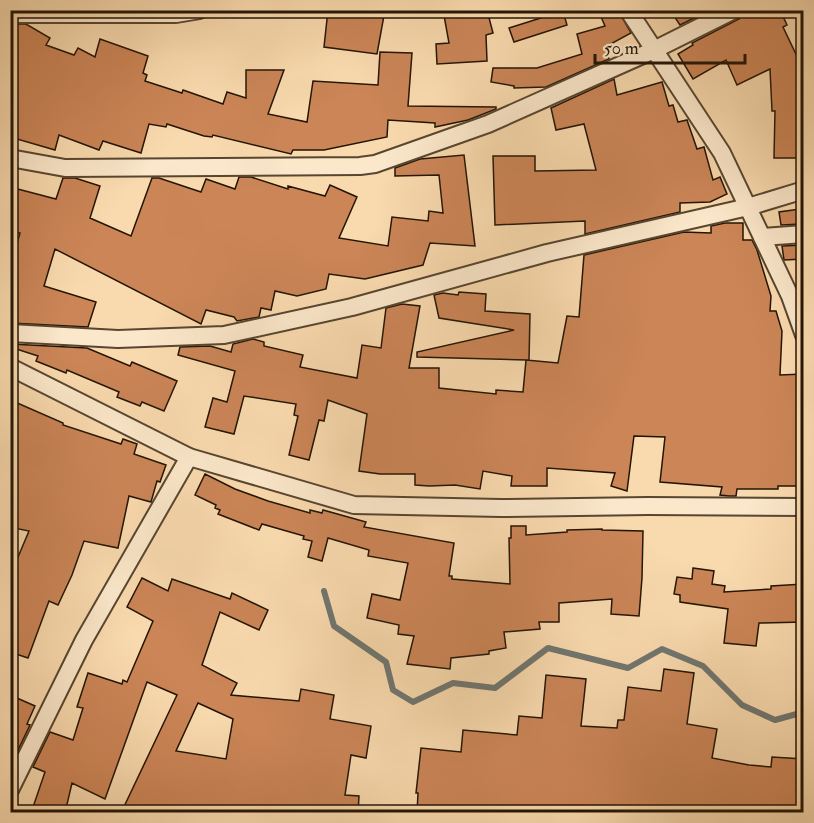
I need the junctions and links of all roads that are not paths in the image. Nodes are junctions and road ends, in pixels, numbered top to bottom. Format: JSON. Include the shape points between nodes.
{"nodes":[{"id":1,"x":200,"y":10,"type":"edge"},
{"id":2,"x":628,"y":10,"type":"edge"},
{"id":3,"x":734,"y":10,"type":"edge"},
{"id":4,"x":10,"y":14,"type":"edge"},
{"id":5,"x":654,"y":50,"type":"junction"},
{"id":6,"x":10,"y":158,"type":"edge"},
{"id":7,"x":804,"y":190,"type":"edge"},
{"id":8,"x":748,"y":207,"type":"junction"},
{"id":9,"x":804,"y":234,"type":"edge"},
{"id":10,"x":762,"y":237,"type":"junction"},
{"id":11,"x":10,"y":333,"type":"edge"},
{"id":12,"x":804,"y":335,"type":"edge"},
{"id":13,"x":10,"y":367,"type":"edge"},
{"id":14,"x":189,"y":457,"type":"junction"},
{"id":15,"x":804,"y":507,"type":"edge"},
{"id":16,"x":10,"y":790,"type":"edge"}],
"edges":[{"from":1,"to":4,"type":"street","via":[[176,14]]},
{"from":2,"to":5,"type":"street"},
{"from":3,"to":5,"type":"street"},
{"from":5,"to":6,"type":"street","via":[[488,124],[375,164],[65,168]]},
{"from":5,"to":8,"type":"street","via":[[722,153]]},
{"from":7,"to":8,"type":"street"},
{"from":8,"to":10,"type":"street"},
{"from":8,"to":11,"type":"street","via":[[546,253],[352,307],[224,335],[118,339]]},
{"from":9,"to":10,"type":"street"},
{"from":10,"to":12,"type":"street"},
{"from":13,"to":14,"type":"street"},
{"from":14,"to":15,"type":"street","via":[[354,505]]},
{"from":14,"to":16,"type":"street","via":[[84,640]]}]}
